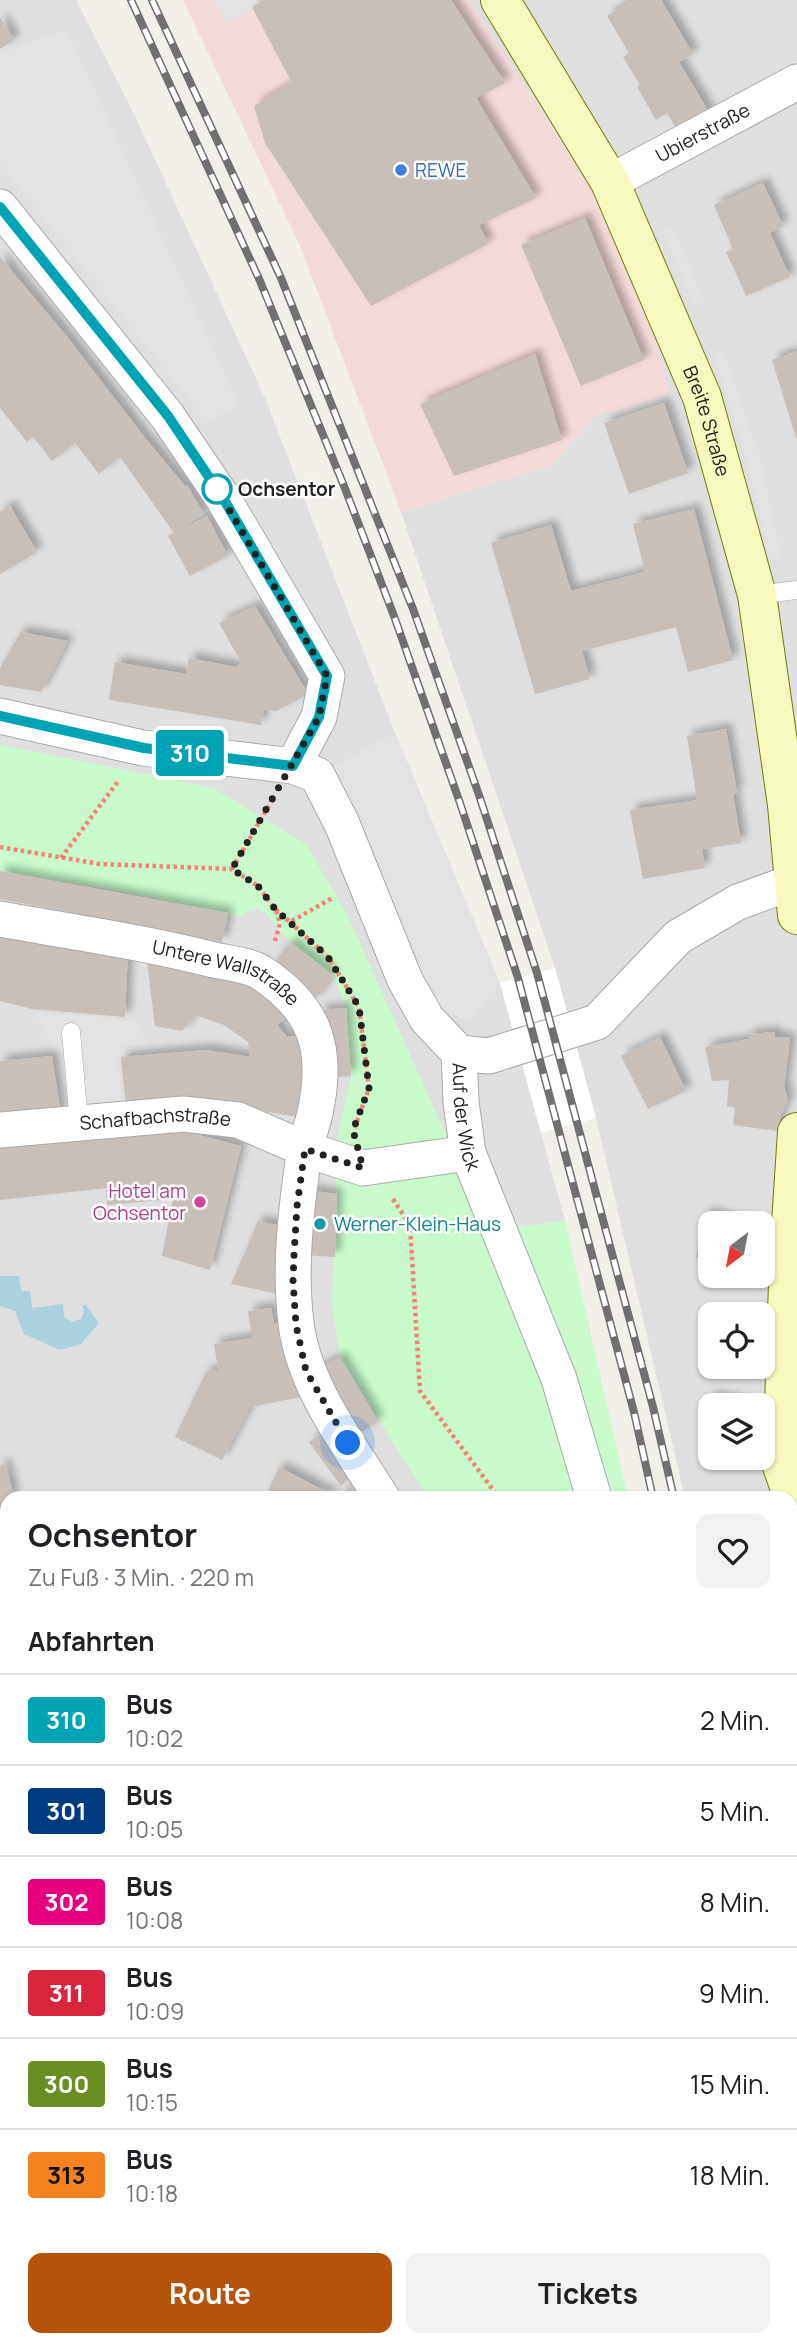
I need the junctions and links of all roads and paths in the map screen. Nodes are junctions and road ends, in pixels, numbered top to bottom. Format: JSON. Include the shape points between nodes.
{"nodes":[{"id":1,"x":500,"y":0,"type":"edge"},
{"id":2,"x":797,"y":82,"type":"edge"},
{"id":3,"x":610,"y":182,"type":"junction"},
{"id":4,"x":0,"y":207,"type":"edge"},
{"id":5,"x":797,"y":590,"type":"edge"},
{"id":6,"x":757,"y":595,"type":"junction"},
{"id":7,"x":0,"y":716,"type":"edge"},
{"id":8,"x":144,"y":748,"type":"junction"},
{"id":9,"x":293,"y":766,"type":"junction"},
{"id":10,"x":0,"y":847,"type":"edge"},
{"id":11,"x":61,"y":858,"type":"junction"},
{"id":12,"x":232,"y":869,"type":"junction"},
{"id":13,"x":363,"y":881,"type":"junction"},
{"id":14,"x":795,"y":899,"type":"edge"},
{"id":15,"x":275,"y":909,"type":"junction"},
{"id":16,"x":0,"y":919,"type":"edge"},
{"id":17,"x":290,"y":922,"type":"junction"},
{"id":18,"x":278,"y":936,"type":"dead end"},
{"id":19,"x":71,"y":1032,"type":"dead end"},
{"id":20,"x":459,"y":1053,"type":"junction"},
{"id":21,"x":79,"y":1122,"type":"junction"},
{"id":22,"x":0,"y":1130,"type":"edge"},
{"id":23,"x":797,"y":1132,"type":"edge"},
{"id":24,"x":305,"y":1149,"type":"junction"},
{"id":25,"x":468,"y":1153,"type":"junction"},
{"id":26,"x":363,"y":1168,"type":"junction"},
{"id":27,"x":378,"y":1491,"type":"edge"},
{"id":28,"x":494,"y":1491,"type":"edge"},
{"id":29,"x":592,"y":1491,"type":"edge"},
{"id":30,"x":791,"y":1491,"type":"edge"}],
"edges":[{"from":1,"to":3,"type":"street","name":"Breite Straße"},
{"from":2,"to":3,"type":"street","name":"Ubierstraße"},
{"from":3,"to":6,"type":"street","name":"Breite Straße","via":[[702,397]]},
{"from":4,"to":9,"type":"street","via":[[168,416],[223,498],[327,676],[319,717]]},
{"from":5,"to":6,"type":"lane"},
{"from":6,"to":14,"type":"street","name":"Breite Straße","via":[[787,805]]},
{"from":7,"to":8,"type":"street"},
{"from":8,"to":9,"type":"street"},
{"from":8,"to":11,"type":"path"},
{"from":9,"to":12,"type":"path"},
{"from":9,"to":13,"type":"street","name":"Auf der Wick","via":[[317,775]]},
{"from":10,"to":11,"type":"path"},
{"from":11,"to":12,"type":"path"},
{"from":12,"to":15,"type":"path","via":[[258,886]]},
{"from":13,"to":17,"type":"path"},
{"from":13,"to":20,"type":"street","name":"Auf der Wick","via":[[427,1019]]},
{"from":14,"to":20,"type":"street","name":"Breite Straße","via":[[738,902],[678,937],[597,1022],[488,1056]]},
{"from":15,"to":17,"type":"path"},
{"from":15,"to":18,"type":"path"},
{"from":16,"to":24,"type":"street","name":"Untere Wallstraße","via":[[192,954],[258,971],[292,997],[313,1024],[321,1056],[320,1086]]},
{"from":17,"to":26,"type":"path","via":[[328,957],[359,1007],[369,1088],[353,1130]]},
{"from":19,"to":21,"type":"lane"},
{"from":20,"to":25,"type":"street","name":"Auf der Wick"},
{"from":21,"to":22,"type":"street","name":"Schafbachstraße"},
{"from":21,"to":24,"type":"street","name":"Schafbachstraße","via":[[183,1114],[238,1120]]},
{"from":23,"to":30,"type":"street","via":[[782,1466]]},
{"from":24,"to":26,"type":"street"},
{"from":24,"to":27,"type":"street","name":"Untere Wallstraße","via":[[294,1255],[296,1325],[306,1371]]},
{"from":25,"to":26,"type":"street"},
{"from":25,"to":29,"type":"street","name":"Auf der Wick","via":[[559,1379]]},
{"from":26,"to":28,"type":"path","via":[[389,1194],[410,1225],[420,1391]]}]}
